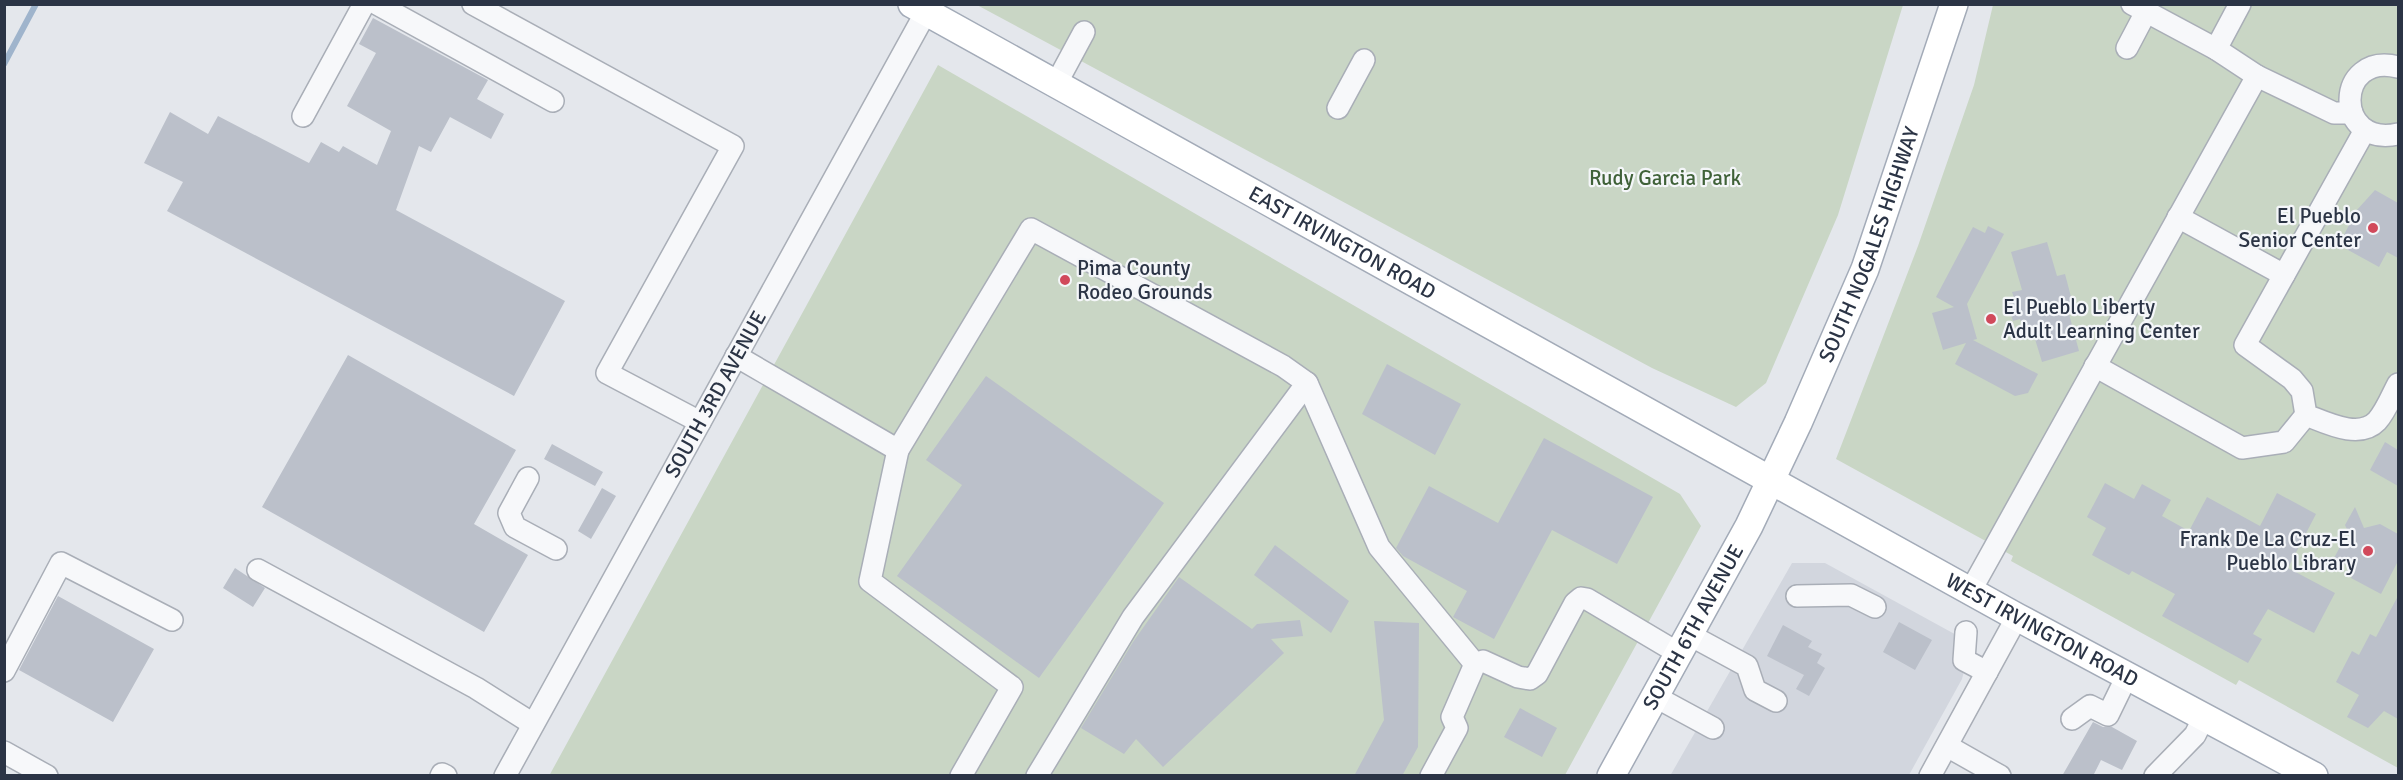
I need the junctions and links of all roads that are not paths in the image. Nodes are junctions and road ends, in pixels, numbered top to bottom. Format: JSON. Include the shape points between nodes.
{"nodes":[{"id":1,"x":364,"y":4,"type":"edge"},
{"id":2,"x":377,"y":4,"type":"edge"},
{"id":3,"x":473,"y":4,"type":"edge"},
{"id":4,"x":1954,"y":4,"type":"edge"},
{"id":5,"x":2240,"y":4,"type":"edge"},
{"id":6,"x":919,"y":8,"type":"edge"},
{"id":7,"x":2139,"y":8,"type":"edge"},
{"id":8,"x":1084,"y":32,"type":"dead end"},
{"id":9,"x":2127,"y":48,"type":"dead end"},
{"id":10,"x":2216,"y":49,"type":"junction"},
{"id":11,"x":1364,"y":60,"type":"dead end"},
{"id":12,"x":2398,"y":67,"type":"edge"},
{"id":13,"x":2257,"y":76,"type":"junction"},
{"id":14,"x":1056,"y":84,"type":"junction"},
{"id":15,"x":553,"y":101,"type":"dead end"},
{"id":16,"x":1338,"y":108,"type":"dead end"},
{"id":17,"x":303,"y":116,"type":"dead end"},
{"id":18,"x":2358,"y":122,"type":"junction"},
{"id":19,"x":2398,"y":134,"type":"edge"},
{"id":20,"x":2178,"y":217,"type":"junction"},
{"id":21,"x":2284,"y":275,"type":"junction"},
{"id":22,"x":736,"y":356,"type":"junction"},
{"id":23,"x":2095,"y":366,"type":"junction"},
{"id":24,"x":1307,"y":383,"type":"junction"},
{"id":25,"x":2398,"y":384,"type":"edge"},
{"id":26,"x":2306,"y":415,"type":"junction"},
{"id":27,"x":700,"y":422,"type":"junction"},
{"id":28,"x":898,"y":450,"type":"junction"},
{"id":29,"x":528,"y":478,"type":"dead end"},
{"id":30,"x":1772,"y":480,"type":"junction"},
{"id":31,"x":556,"y":549,"type":"dead end"},
{"id":32,"x":258,"y":570,"type":"dead end"},
{"id":33,"x":1971,"y":590,"type":"junction"},
{"id":34,"x":1797,"y":596,"type":"dead end"},
{"id":35,"x":1875,"y":607,"type":"dead end"},
{"id":36,"x":2018,"y":617,"type":"junction"},
{"id":37,"x":172,"y":620,"type":"dead end"},
{"id":38,"x":1966,"y":632,"type":"dead end"},
{"id":39,"x":1683,"y":644,"type":"junction"},
{"id":40,"x":1475,"y":664,"type":"junction"},
{"id":41,"x":4,"y":671,"type":"edge"},
{"id":42,"x":1987,"y":672,"type":"junction"},
{"id":43,"x":2127,"y":676,"type":"junction"},
{"id":44,"x":1654,"y":696,"type":"junction"},
{"id":45,"x":1776,"y":701,"type":"dead end"},
{"id":46,"x":2204,"y":717,"type":"junction"},
{"id":47,"x":2072,"y":719,"type":"dead end"},
{"id":48,"x":533,"y":724,"type":"junction"},
{"id":49,"x":1713,"y":728,"type":"dead end"},
{"id":50,"x":1947,"y":746,"type":"junction"},
{"id":51,"x":4,"y":752,"type":"edge"},
{"id":52,"x":2301,"y":772,"type":"edge"},
{"id":53,"x":1935,"y":774,"type":"edge"},
{"id":54,"x":47,"y":776,"type":"edge"},
{"id":55,"x":505,"y":776,"type":"edge"},
{"id":56,"x":961,"y":776,"type":"edge"},
{"id":57,"x":1037,"y":776,"type":"edge"},
{"id":58,"x":1431,"y":776,"type":"edge"},
{"id":59,"x":1611,"y":776,"type":"edge"},
{"id":60,"x":2000,"y":776,"type":"edge"},
{"id":61,"x":2155,"y":776,"type":"edge"}],
"edges":[{"from":1,"to":17,"type":"street"},
{"from":2,"to":15,"type":"street"},
{"from":3,"to":27,"type":"street","via":[[733,146],[607,373]]},
{"from":4,"to":30,"type":"main road","name":"SOUTH NOGALES HIGHWAY","via":[[1865,269]]},
{"from":5,"to":10,"type":"street"},
{"from":6,"to":14,"type":"main road","name":"EAST IRVINGTON ROAD"},
{"from":6,"to":22,"type":"street","name":"SOUTH 3RD AVENUE"},
{"from":7,"to":9,"type":"street"},
{"from":7,"to":10,"type":"street"},
{"from":8,"to":14,"type":"street"},
{"from":10,"to":13,"type":"street"},
{"from":11,"to":16,"type":"street"},
{"from":12,"to":18,"type":"street","via":[[2376,65],[2357,78],[2350,95]]},
{"from":13,"to":18,"type":"street"},
{"from":13,"to":20,"type":"street"},
{"from":14,"to":30,"type":"main road","name":"EAST IRVINGTON ROAD"},
{"from":18,"to":19,"type":"street","via":[[2375,135]]},
{"from":18,"to":21,"type":"street"},
{"from":20,"to":21,"type":"street"},
{"from":20,"to":23,"type":"street"},
{"from":21,"to":26,"type":"street","via":[[2245,345],[2292,379],[2302,391]]},
{"from":22,"to":27,"type":"street","name":"SOUTH 3RD AVENUE"},
{"from":22,"to":28,"type":"street"},
{"from":23,"to":26,"type":"street","via":[[2242,448],[2284,442]]},
{"from":23,"to":33,"type":"street"},
{"from":24,"to":28,"type":"street","via":[[1283,366],[1031,229]]},
{"from":24,"to":40,"type":"street","via":[[1379,547]]},
{"from":24,"to":57,"type":"street","via":[[1133,617]]},
{"from":25,"to":26,"type":"street","via":[[2376,422],[2361,430],[2338,427]]},
{"from":27,"to":48,"type":"street","name":"SOUTH 3RD AVENUE"},
{"from":28,"to":56,"type":"street","via":[[870,581],[1012,687]]},
{"from":29,"to":31,"type":"street","via":[[509,513],[515,527]]},
{"from":30,"to":33,"type":"main road","name":"WEST IRVINGTON ROAD"},
{"from":30,"to":39,"type":"main road","name":"SOUTH 6TH AVENUE"},
{"from":32,"to":48,"type":"street","via":[[477,688]]},
{"from":33,"to":36,"type":"main road","name":"WEST IRVINGTON ROAD"},
{"from":34,"to":35,"type":"street","via":[[1851,595]]},
{"from":36,"to":42,"type":"street"},
{"from":36,"to":43,"type":"main road","name":"WEST IRVINGTON ROAD"},
{"from":37,"to":41,"type":"street","via":[[61,563]]},
{"from":38,"to":42,"type":"street","via":[[1964,660]]},
{"from":39,"to":40,"type":"street","via":[[1581,598],[1537,674],[1530,679],[1489,662]]},
{"from":39,"to":44,"type":"main road","name":"SOUTH 6TH AVENUE"},
{"from":39,"to":45,"type":"street","via":[[1747,666],[1755,690]]},
{"from":40,"to":58,"type":"street","via":[[1452,717],[1457,728]]},
{"from":42,"to":50,"type":"street"},
{"from":43,"to":46,"type":"main road","name":"WEST IRVINGTON ROAD"},
{"from":43,"to":47,"type":"street","via":[[2108,715],[2090,706]]},
{"from":44,"to":49,"type":"street"},
{"from":44,"to":59,"type":"main road","name":"SOUTH 6TH AVENUE"},
{"from":46,"to":52,"type":"main road","name":"WEST IRVINGTON ROAD"},
{"from":46,"to":61,"type":"street","via":[[2195,735]]},
{"from":48,"to":55,"type":"street","name":"SOUTH 3RD AVENUE"},
{"from":50,"to":53,"type":"street"},
{"from":50,"to":60,"type":"street"},
{"from":51,"to":54,"type":"street"}]}
